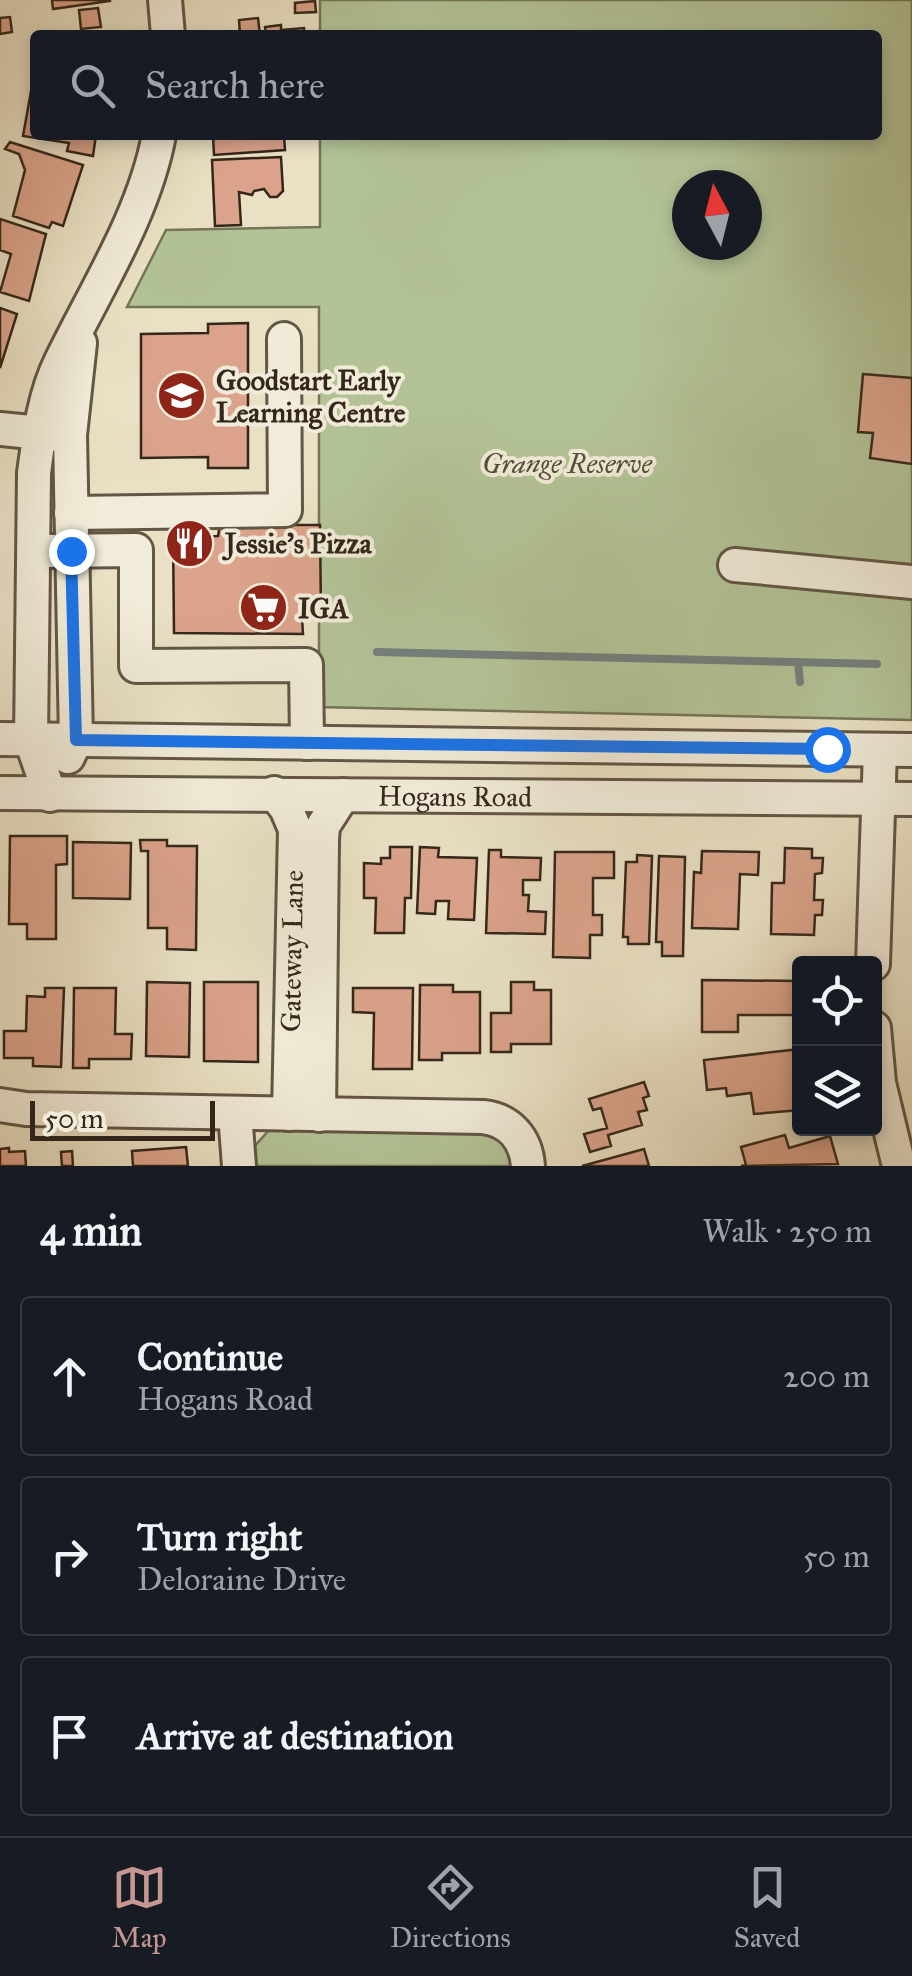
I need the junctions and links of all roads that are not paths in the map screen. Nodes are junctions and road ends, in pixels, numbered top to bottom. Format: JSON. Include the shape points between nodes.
{"nodes":[{"id":1,"x":165,"y":0,"type":"edge"},
{"id":2,"x":168,"y":30,"type":"edge"},
{"id":3,"x":159,"y":140,"type":"edge"},
{"id":4,"x":284,"y":339,"type":"dead end"},
{"id":5,"x":0,"y":430,"type":"edge"},
{"id":6,"x":54,"y":435,"type":"junction"},
{"id":7,"x":71,"y":513,"type":"junction"},
{"id":8,"x":34,"y":551,"type":"junction"},
{"id":9,"x":71,"y":551,"type":"junction"},
{"id":10,"x":734,"y":565,"type":"dead end"},
{"id":11,"x":912,"y":582,"type":"edge"},
{"id":12,"x":16,"y":739,"type":"edge"},
{"id":13,"x":76,"y":740,"type":"junction"},
{"id":14,"x":307,"y":743,"type":"junction"},
{"id":15,"x":896,"y":750,"type":"edge"},
{"id":16,"x":0,"y":793,"type":"edge"},
{"id":17,"x":50,"y":794,"type":"junction"},
{"id":18,"x":274,"y":794,"type":"junction"},
{"id":19,"x":343,"y":795,"type":"junction"},
{"id":20,"x":877,"y":798,"type":"junction"},
{"id":21,"x":912,"y":799,"type":"edge"},
{"id":22,"x":873,"y":956,"type":"edge"},
{"id":23,"x":876,"y":1046,"type":"edge"},
{"id":24,"x":9,"y":1109,"type":"edge"},
{"id":25,"x":235,"y":1113,"type":"junction"},
{"id":26,"x":304,"y":1115,"type":"junction"},
{"id":27,"x":901,"y":1150,"type":"edge"},
{"id":28,"x":239,"y":1166,"type":"edge"},
{"id":29,"x":528,"y":1166,"type":"edge"}],
"edges":[{"from":1,"to":2,"type":"street"},
{"from":3,"to":6,"type":"street","via":[[148,180],[60,362]]},
{"from":4,"to":7,"type":"street","via":[[285,510]]},
{"from":5,"to":6,"type":"street"},
{"from":6,"to":7,"type":"street"},
{"from":6,"to":8,"type":"street","via":[[34,473]]},
{"from":7,"to":9,"type":"street"},
{"from":8,"to":9,"type":"street"},
{"from":8,"to":12,"type":"street"},
{"from":9,"to":13,"type":"street"},
{"from":9,"to":14,"type":"street","via":[[136,550],[136,666],[306,665]]},
{"from":10,"to":11,"type":"street"},
{"from":12,"to":13,"type":"street","name":"Hogans Road"},
{"from":12,"to":17,"type":"street"},
{"from":13,"to":14,"type":"street","name":"Hogans Road"},
{"from":13,"to":17,"type":"street"},
{"from":14,"to":15,"type":"street","name":"Hogans Road"},
{"from":15,"to":20,"type":"street"},
{"from":16,"to":17,"type":"street","name":"Hogans Road"},
{"from":17,"to":18,"type":"street","name":"Hogans Road"},
{"from":18,"to":19,"type":"street","name":"Hogans Road"},
{"from":18,"to":26,"type":"street","name":"Gateway Lane","via":[[295,829]]},
{"from":19,"to":20,"type":"street","name":"Hogans Road"},
{"from":19,"to":26,"type":"street","name":"Gateway Lane","via":[[322,840]]},
{"from":20,"to":21,"type":"street","name":"Hogans Road"},
{"from":20,"to":22,"type":"street"},
{"from":23,"to":27,"type":"street","via":[[879,1083]]},
{"from":24,"to":25,"type":"street"},
{"from":25,"to":26,"type":"street"},
{"from":25,"to":28,"type":"street"},
{"from":26,"to":29,"type":"street","via":[[494,1118],[522,1140]]}]}
